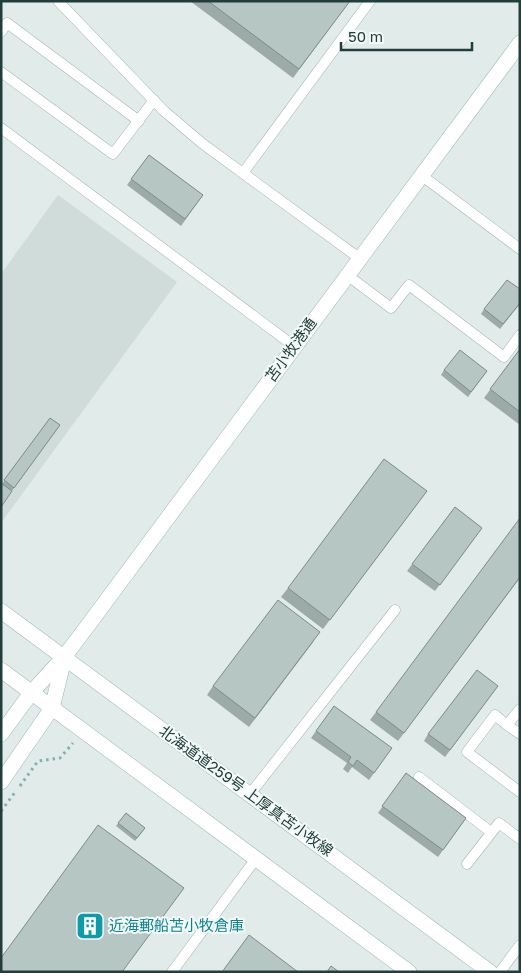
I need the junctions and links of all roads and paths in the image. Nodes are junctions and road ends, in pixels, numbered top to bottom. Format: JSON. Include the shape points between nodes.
{"nodes":[{"id":1,"x":58,"y":1,"type":"edge"},
{"id":2,"x":370,"y":1,"type":"edge"},
{"id":3,"x":4,"y":20,"type":"edge"},
{"id":4,"x":1,"y":32,"type":"edge"},
{"id":5,"x":520,"y":43,"type":"edge"},
{"id":6,"x":1,"y":72,"type":"edge"},
{"id":7,"x":154,"y":100,"type":"junction"},
{"id":8,"x":138,"y":120,"type":"junction"},
{"id":9,"x":2,"y":130,"type":"edge"},
{"id":10,"x":243,"y":173,"type":"junction"},
{"id":11,"x":421,"y":175,"type":"junction"},
{"id":12,"x":520,"y":249,"type":"edge"},
{"id":13,"x":359,"y":258,"type":"junction"},
{"id":14,"x":347,"y":275,"type":"junction"},
{"id":15,"x":520,"y":335,"type":"edge"},
{"id":16,"x":294,"y":346,"type":"junction"},
{"id":17,"x":395,"y":610,"type":"dead end"},
{"id":18,"x":1,"y":611,"type":"edge"},
{"id":19,"x":64,"y":657,"type":"junction"},
{"id":20,"x":1,"y":670,"type":"edge"},
{"id":21,"x":31,"y":693,"type":"junction"},
{"id":22,"x":52,"y":708,"type":"junction"},
{"id":23,"x":520,"y":708,"type":"edge"},
{"id":24,"x":507,"y":725,"type":"junction"},
{"id":25,"x":82,"y":731,"type":"junction"},
{"id":26,"x":1,"y":734,"type":"edge"},
{"id":27,"x":520,"y":734,"type":"edge"},
{"id":28,"x":419,"y":777,"type":"dead end"},
{"id":29,"x":1,"y":782,"type":"edge"},
{"id":30,"x":520,"y":792,"type":"edge"},
{"id":31,"x":250,"y":794,"type":"junction"},
{"id":32,"x":1,"y":811,"type":"edge"},
{"id":33,"x":491,"y":832,"type":"junction"},
{"id":34,"x":520,"y":839,"type":"edge"},
{"id":35,"x":255,"y":860,"type":"junction"},
{"id":36,"x":467,"y":864,"type":"dead end"},
{"id":37,"x":520,"y":945,"type":"edge"},
{"id":38,"x":172,"y":972,"type":"edge"},
{"id":39,"x":409,"y":972,"type":"edge"},
{"id":40,"x":490,"y":972,"type":"edge"},
{"id":41,"x":500,"y":972,"type":"edge"}],
"edges":[{"from":1,"to":7,"type":"lane"},
{"from":2,"to":10,"type":"lane"},
{"from":3,"to":4,"type":"lane"},
{"from":3,"to":8,"type":"lane"},
{"from":5,"to":11,"type":"main road","name":"苫小牧港通"},
{"from":6,"to":8,"type":"lane","via":[[113,154]]},
{"from":7,"to":8,"type":"lane"},
{"from":7,"to":10,"type":"lane","via":[[202,144]]},
{"from":9,"to":16,"type":"lane"},
{"from":10,"to":13,"type":"lane"},
{"from":11,"to":12,"type":"lane"},
{"from":11,"to":13,"type":"main road","name":"苫小牧港通"},
{"from":13,"to":14,"type":"main road","name":"苫小牧港通"},
{"from":14,"to":15,"type":"lane","via":[[391,308],[409,285],[504,357]]},
{"from":14,"to":16,"type":"main road","name":"苫小牧港通"},
{"from":16,"to":19,"type":"main road","name":"苫小牧港通"},
{"from":17,"to":31,"type":"lane"},
{"from":18,"to":19,"type":"main road","name":"北海道道259号 上厚真苫小牧線"},
{"from":19,"to":21,"type":"main road","name":"苫小牧港通"},
{"from":19,"to":22,"type":"main road","name":"苫小牧港通"},
{"from":19,"to":31,"type":"main road","name":"北海道道259号 上厚真苫小牧線"},
{"from":20,"to":21,"type":"main road"},
{"from":21,"to":22,"type":"main road"},
{"from":21,"to":26,"type":"main road","name":"苫小牧港通"},
{"from":22,"to":25,"type":"main road"},
{"from":22,"to":29,"type":"main road","name":"苫小牧港通"},
{"from":23,"to":24,"type":"lane"},
{"from":24,"to":27,"type":"lane"},
{"from":24,"to":30,"type":"lane","via":[[495,715],[467,752]]},
{"from":25,"to":32,"type":"path","via":[[60,758],[38,762]]},
{"from":25,"to":35,"type":"main road"},
{"from":28,"to":33,"type":"lane"},
{"from":31,"to":40,"type":"main road","name":"北海道道259号 上厚真苫小牧線"},
{"from":33,"to":34,"type":"lane","via":[[498,823]]},
{"from":33,"to":36,"type":"lane"},
{"from":35,"to":38,"type":"lane"},
{"from":35,"to":39,"type":"main road"},
{"from":37,"to":41,"type":"lane"}]}
